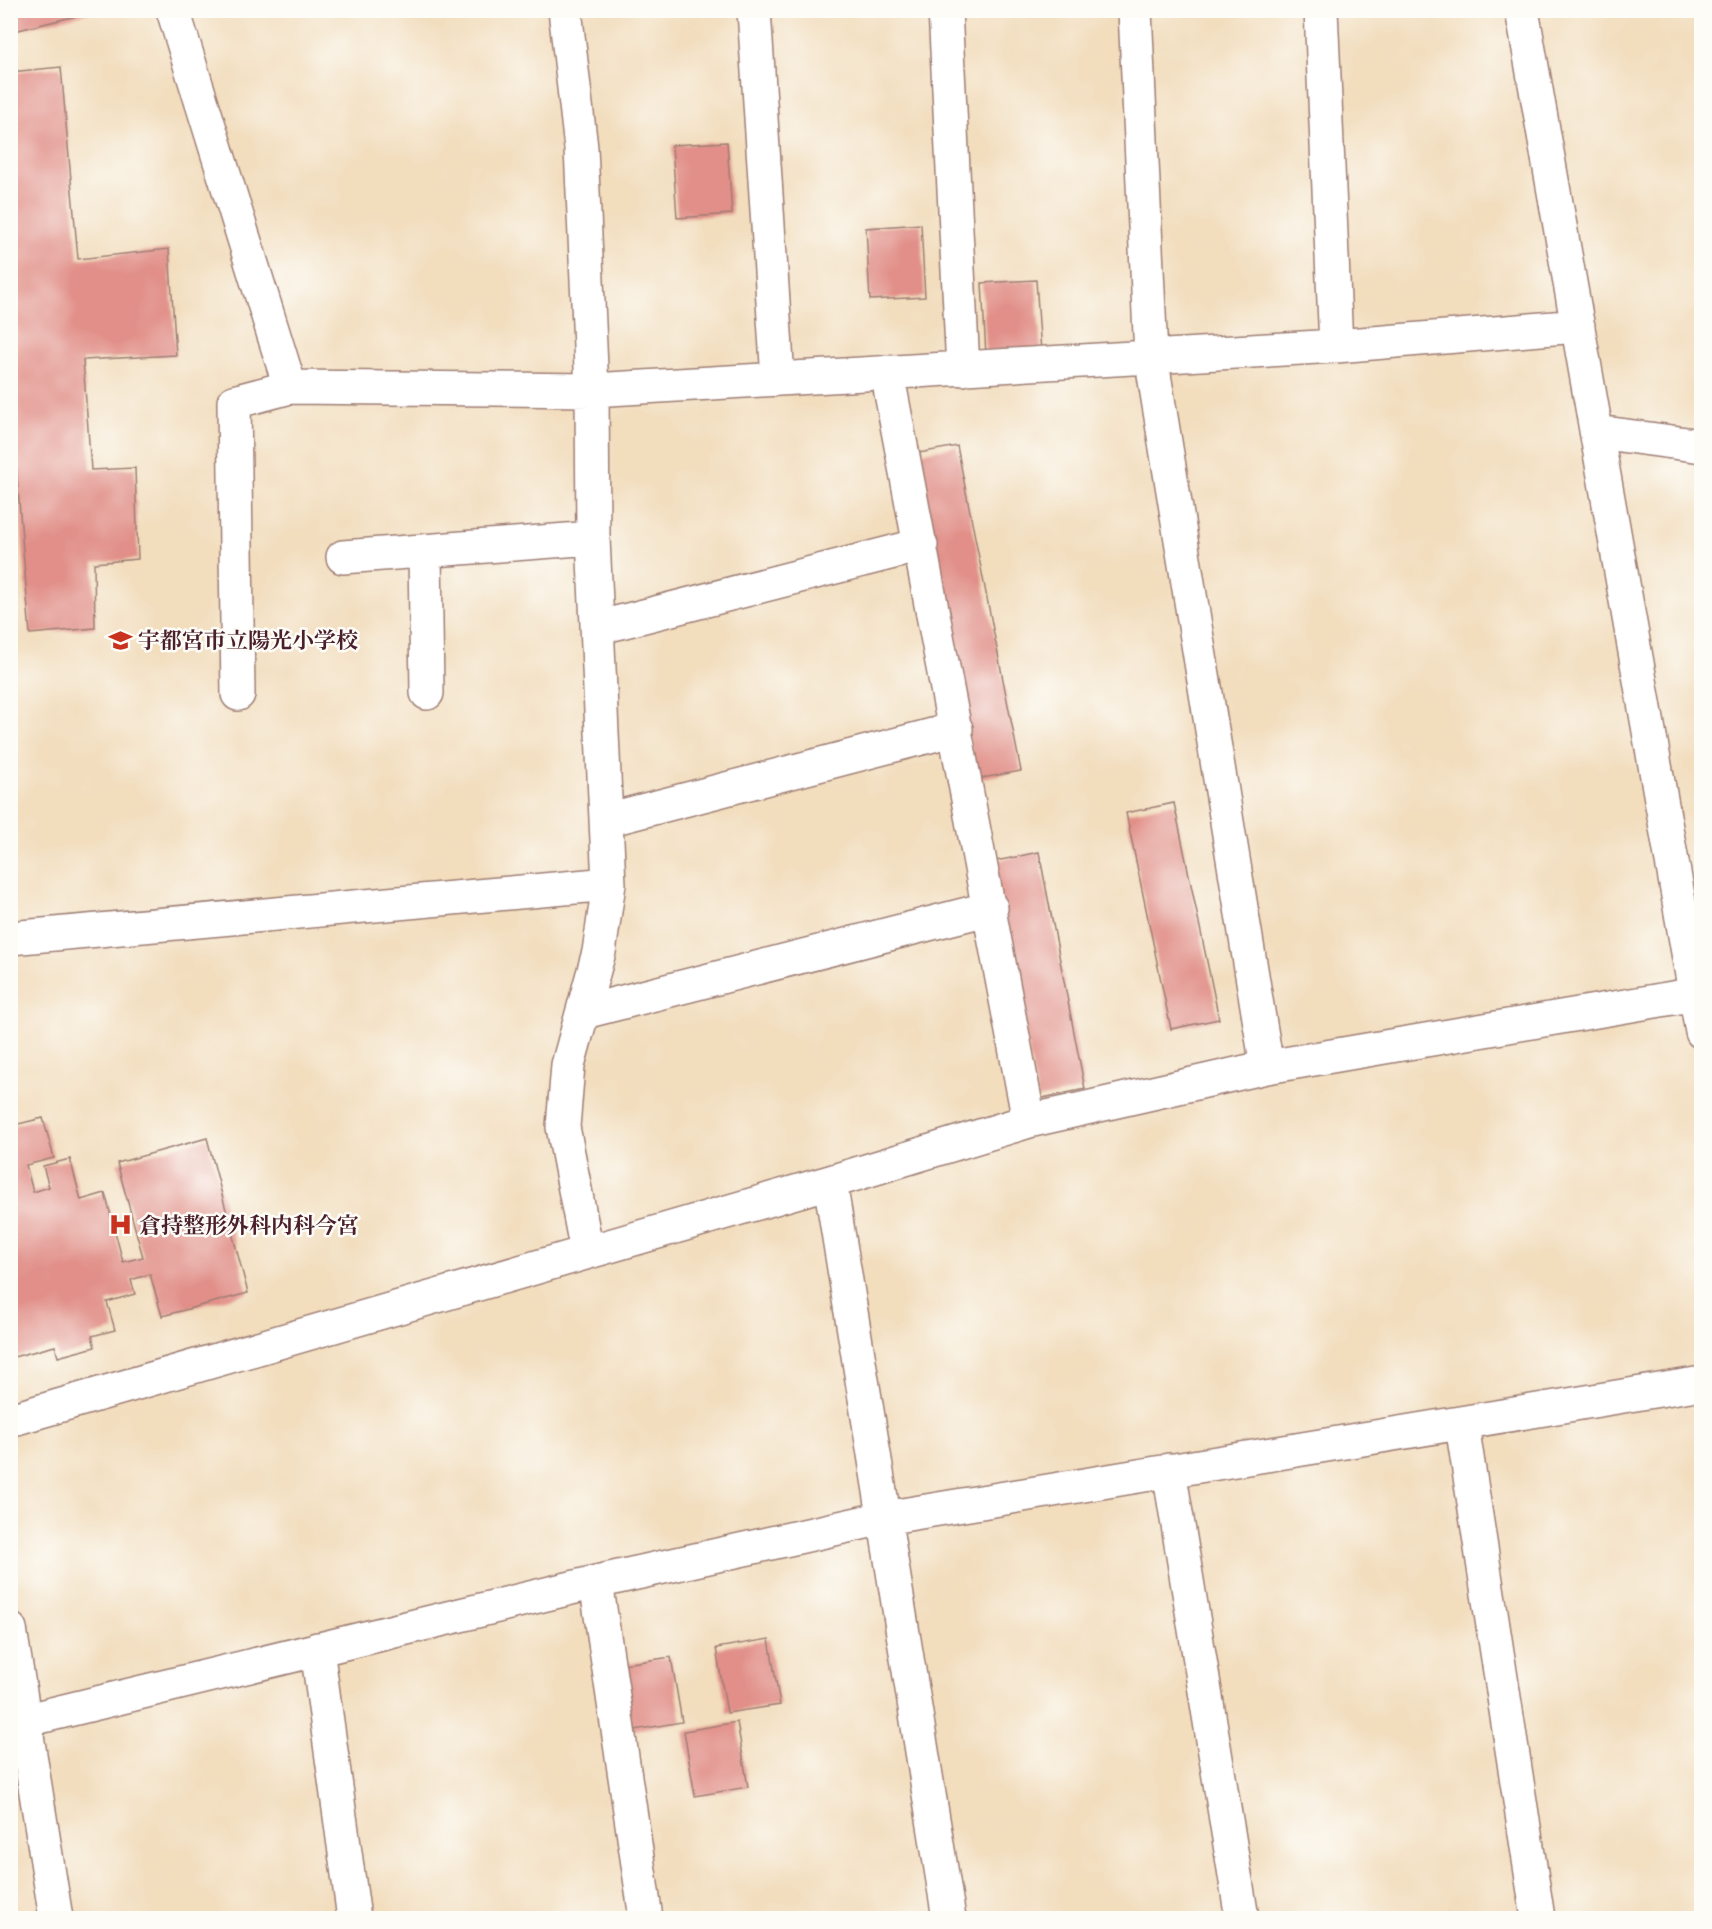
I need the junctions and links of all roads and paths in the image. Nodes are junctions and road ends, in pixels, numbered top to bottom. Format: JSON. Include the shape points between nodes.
{"nodes":[{"id":1,"x":173,"y":10,"type":"edge"},
{"id":2,"x":565,"y":10,"type":"edge"},
{"id":3,"x":754,"y":10,"type":"edge"},
{"id":4,"x":945,"y":10,"type":"edge"},
{"id":5,"x":1135,"y":10,"type":"edge"},
{"id":6,"x":1322,"y":10,"type":"edge"},
{"id":7,"x":1522,"y":10,"type":"edge"},
{"id":8,"x":1578,"y":326,"type":"junction"},
{"id":9,"x":1336,"y":346,"type":"junction"},
{"id":10,"x":1150,"y":356,"type":"junction"},
{"id":11,"x":963,"y":369,"type":"junction"},
{"id":12,"x":887,"y":372,"type":"junction"},
{"id":13,"x":778,"y":379,"type":"junction"},
{"id":14,"x":290,"y":387,"type":"junction"},
{"id":15,"x":592,"y":390,"type":"junction"},
{"id":16,"x":1597,"y":432,"type":"junction"},
{"id":17,"x":1701,"y":446,"type":"edge"},
{"id":18,"x":593,"y":538,"type":"junction"},
{"id":19,"x":921,"y":545,"type":"junction"},
{"id":20,"x":425,"y":551,"type":"junction"},
{"id":21,"x":343,"y":557,"type":"dead end"},
{"id":22,"x":597,"y":628,"type":"junction"},
{"id":23,"x":427,"y":693,"type":"dead end"},
{"id":24,"x":238,"y":694,"type":"dead end"},
{"id":25,"x":956,"y":729,"type":"junction"},
{"id":26,"x":607,"y":820,"type":"junction"},
{"id":27,"x":609,"y":884,"type":"junction"},
{"id":28,"x":991,"y":908,"type":"junction"},
{"id":29,"x":10,"y":938,"type":"edge"},
{"id":30,"x":1698,"y":993,"type":"edge"},
{"id":31,"x":584,"y":1012,"type":"junction"},
{"id":32,"x":1701,"y":1032,"type":"edge"},
{"id":33,"x":1268,"y":1067,"type":"junction"},
{"id":34,"x":1029,"y":1121,"type":"junction"},
{"id":35,"x":830,"y":1182,"type":"junction"},
{"id":36,"x":587,"y":1252,"type":"junction"},
{"id":37,"x":1701,"y":1383,"type":"edge"},
{"id":38,"x":10,"y":1420,"type":"edge"},
{"id":39,"x":1462,"y":1425,"type":"junction"},
{"id":40,"x":1169,"y":1470,"type":"junction"},
{"id":41,"x":884,"y":1518,"type":"junction"},
{"id":42,"x":596,"y":1582,"type":"junction"},
{"id":43,"x":10,"y":1629,"type":"edge"},
{"id":44,"x":317,"y":1649,"type":"junction"},
{"id":45,"x":19,"y":1724,"type":"edge"},
{"id":46,"x":56,"y":1918,"type":"edge"},
{"id":47,"x":354,"y":1918,"type":"edge"},
{"id":48,"x":646,"y":1918,"type":"edge"},
{"id":49,"x":949,"y":1918,"type":"edge"},
{"id":50,"x":1242,"y":1918,"type":"edge"},
{"id":51,"x":1538,"y":1918,"type":"edge"}],
"edges":[{"from":1,"to":14,"type":"street"},
{"from":2,"to":15,"type":"street","via":[[581,148]]},
{"from":3,"to":13,"type":"street"},
{"from":4,"to":11,"type":"street"},
{"from":5,"to":10,"type":"street"},
{"from":6,"to":9,"type":"street"},
{"from":7,"to":8,"type":"street"},
{"from":8,"to":9,"type":"street"},
{"from":8,"to":16,"type":"street"},
{"from":9,"to":10,"type":"street"},
{"from":10,"to":11,"type":"street"},
{"from":10,"to":33,"type":"street"},
{"from":11,"to":12,"type":"street"},
{"from":12,"to":13,"type":"street"},
{"from":12,"to":19,"type":"street"},
{"from":13,"to":15,"type":"street"},
{"from":14,"to":15,"type":"street"},
{"from":14,"to":24,"type":"street","via":[[234,402]]},
{"from":15,"to":18,"type":"street"},
{"from":16,"to":17,"type":"street"},
{"from":16,"to":30,"type":"street"},
{"from":18,"to":20,"type":"street"},
{"from":18,"to":22,"type":"street"},
{"from":19,"to":22,"type":"street"},
{"from":19,"to":25,"type":"street"},
{"from":20,"to":21,"type":"street"},
{"from":20,"to":23,"type":"street"},
{"from":22,"to":26,"type":"street"},
{"from":25,"to":26,"type":"street"},
{"from":25,"to":28,"type":"street"},
{"from":26,"to":27,"type":"street"},
{"from":27,"to":29,"type":"street"},
{"from":27,"to":31,"type":"street","via":[[599,952]]},
{"from":28,"to":31,"type":"street"},
{"from":28,"to":34,"type":"street"},
{"from":30,"to":32,"type":"street"},
{"from":30,"to":33,"type":"street"},
{"from":31,"to":36,"type":"street","via":[[568,1065],[563,1127]]},
{"from":33,"to":34,"type":"street"},
{"from":34,"to":35,"type":"street"},
{"from":35,"to":36,"type":"street"},
{"from":35,"to":41,"type":"street"},
{"from":36,"to":38,"type":"street"},
{"from":37,"to":39,"type":"street"},
{"from":39,"to":40,"type":"street"},
{"from":39,"to":51,"type":"street"},
{"from":40,"to":41,"type":"street"},
{"from":40,"to":50,"type":"street"},
{"from":41,"to":42,"type":"street"},
{"from":41,"to":49,"type":"street"},
{"from":42,"to":44,"type":"street"},
{"from":42,"to":48,"type":"street"},
{"from":43,"to":45,"type":"street"},
{"from":44,"to":45,"type":"street"},
{"from":44,"to":47,"type":"street"},
{"from":45,"to":46,"type":"street"}]}
